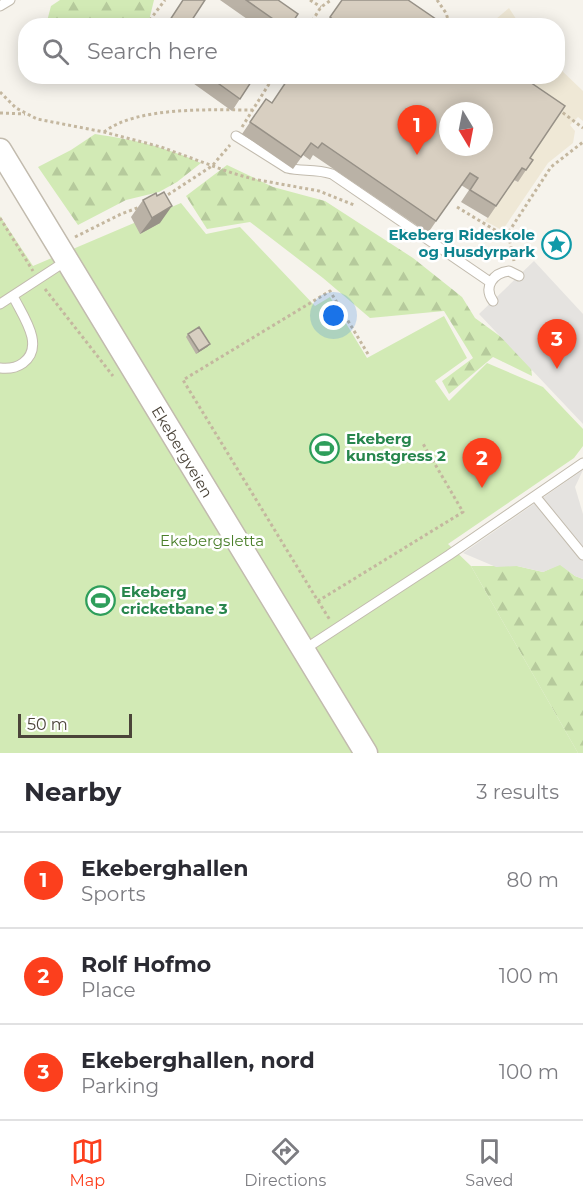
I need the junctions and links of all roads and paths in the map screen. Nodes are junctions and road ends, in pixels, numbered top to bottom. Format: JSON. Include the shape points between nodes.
{"nodes":[{"id":1,"x":10,"y":0,"type":"edge"},
{"id":2,"x":165,"y":0,"type":"edge"},
{"id":3,"x":310,"y":0,"type":"edge"},
{"id":4,"x":331,"y":0,"type":"edge"},
{"id":5,"x":437,"y":0,"type":"edge"},
{"id":6,"x":0,"y":6,"type":"edge"},
{"id":7,"x":321,"y":7,"type":"junction"},
{"id":8,"x":151,"y":18,"type":"edge"},
{"id":9,"x":314,"y":18,"type":"edge"},
{"id":10,"x":448,"y":18,"type":"edge"},
{"id":11,"x":269,"y":84,"type":"edge"},
{"id":12,"x":0,"y":92,"type":"edge"},
{"id":13,"x":550,"y":104,"type":"edge"},
{"id":14,"x":254,"y":110,"type":"junction"},
{"id":15,"x":0,"y":113,"type":"edge"},
{"id":16,"x":26,"y":115,"type":"junction"},
{"id":17,"x":583,"y":128,"type":"edge"},
{"id":18,"x":104,"y":132,"type":"junction"},
{"id":19,"x":236,"y":136,"type":"junction"},
{"id":20,"x":583,"y":142,"type":"edge"},
{"id":21,"x":0,"y":150,"type":"edge"},
{"id":22,"x":212,"y":166,"type":"junction"},
{"id":23,"x":162,"y":199,"type":"edge"},
{"id":24,"x":145,"y":205,"type":"edge"},
{"id":25,"x":356,"y":206,"type":"dead end"},
{"id":26,"x":458,"y":207,"type":"edge"},
{"id":27,"x":0,"y":218,"type":"edge"},
{"id":28,"x":75,"y":237,"type":"dead end"},
{"id":29,"x":508,"y":238,"type":"junction"},
{"id":30,"x":67,"y":260,"type":"junction"},
{"id":31,"x":516,"y":274,"type":"joint"},
{"id":32,"x":38,"y":279,"type":"junction"},
{"id":33,"x":490,"y":282,"type":"junction"},
{"id":34,"x":13,"y":296,"type":"junction"},
{"id":35,"x":493,"y":301,"type":"dead end"},
{"id":36,"x":0,"y":304,"type":"edge"},
{"id":37,"x":368,"y":354,"type":"dead end"},
{"id":38,"x":0,"y":368,"type":"edge"},
{"id":39,"x":116,"y":379,"type":"dead end"},
{"id":40,"x":422,"y":442,"type":"dead end"},
{"id":41,"x":583,"y":463,"type":"edge"},
{"id":42,"x":535,"y":496,"type":"junction"},
{"id":43,"x":583,"y":555,"type":"edge"},
{"id":44,"x":318,"y":601,"type":"junction"},
{"id":45,"x":335,"y":629,"type":"junction"},
{"id":46,"x":303,"y":650,"type":"junction"},
{"id":47,"x":366,"y":753,"type":"edge"}],
"edges":[{"from":1,"to":6,"type":"lane"},
{"from":2,"to":8,"type":"path"},
{"from":3,"to":7,"type":"path"},
{"from":4,"to":7,"type":"path"},
{"from":5,"to":10,"type":"path"},
{"from":7,"to":9,"type":"path"},
{"from":11,"to":14,"type":"path"},
{"from":12,"to":16,"type":"path"},
{"from":13,"to":17,"type":"path"},
{"from":14,"to":18,"type":"path","via":[[154,115],[127,120]]},
{"from":14,"to":19,"type":"path"},
{"from":15,"to":16,"type":"path"},
{"from":16,"to":18,"type":"path"},
{"from":18,"to":22,"type":"path"},
{"from":19,"to":22,"type":"path"},
{"from":19,"to":33,"type":"lane","via":[[287,168],[332,174]]},
{"from":20,"to":29,"type":"path","via":[[551,167],[508,232]]},
{"from":21,"to":30,"type":"street","name":"Ekebergveien"},
{"from":22,"to":23,"type":"path"},
{"from":22,"to":25,"type":"path","via":[[253,179],[318,191]]},
{"from":24,"to":28,"type":"path"},
{"from":26,"to":29,"type":"path"},
{"from":27,"to":32,"type":"path"},
{"from":29,"to":31,"type":"path"},
{"from":30,"to":32,"type":"lane"},
{"from":30,"to":46,"type":"street","name":"Ekebergveien"},
{"from":31,"to":33,"type":"lane","via":[[502,272]]},
{"from":32,"to":34,"type":"lane"},
{"from":32,"to":39,"type":"path"},
{"from":33,"to":35,"type":"lane","via":[[488,292]]},
{"from":34,"to":36,"type":"lane"},
{"from":34,"to":38,"type":"lane","via":[[30,331],[32,352],[19,366]]},
{"from":37,"to":44,"type":"path","via":[[330,291],[183,380]]},
{"from":40,"to":44,"type":"path","via":[[464,512]]},
{"from":41,"to":42,"type":"lane"},
{"from":42,"to":43,"type":"lane"},
{"from":42,"to":45,"type":"lane"},
{"from":44,"to":45,"type":"path"},
{"from":45,"to":46,"type":"lane"},
{"from":46,"to":47,"type":"street","name":"Ekebergveien"}]}
